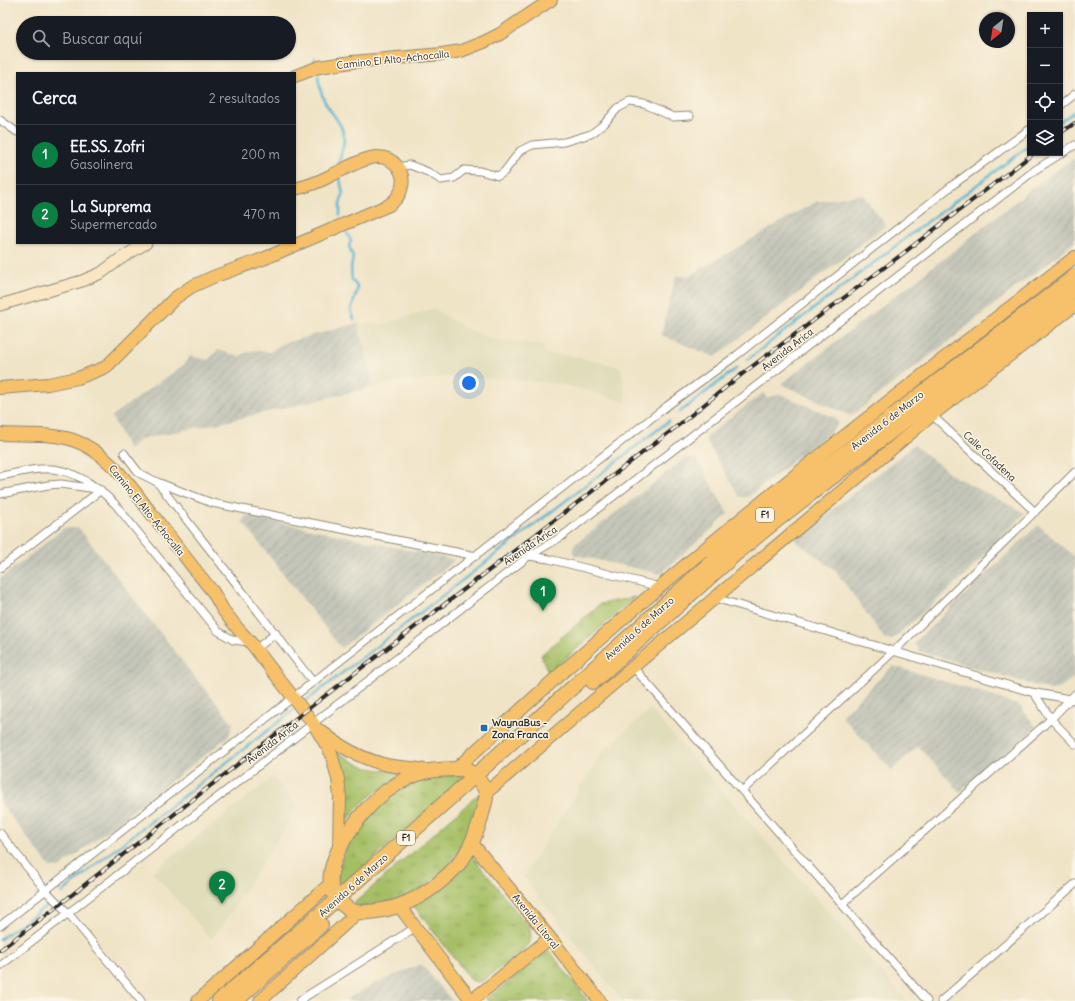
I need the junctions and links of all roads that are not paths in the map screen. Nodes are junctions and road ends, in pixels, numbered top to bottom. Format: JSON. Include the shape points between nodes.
{"nodes":[{"id":1,"x":551,"y":0,"type":"edge"},
{"id":2,"x":296,"y":76,"type":"edge"},
{"id":3,"x":1075,"y":94,"type":"edge"},
{"id":4,"x":1063,"y":104,"type":"edge"},
{"id":5,"x":690,"y":116,"type":"dead end"},
{"id":6,"x":0,"y":120,"type":"edge"},
{"id":7,"x":1027,"y":130,"type":"edge"},
{"id":8,"x":16,"y":131,"type":"edge"},
{"id":9,"x":1075,"y":145,"type":"edge"},
{"id":10,"x":398,"y":168,"type":"junction"},
{"id":11,"x":296,"y":189,"type":"edge"},
{"id":12,"x":144,"y":244,"type":"edge"},
{"id":13,"x":1075,"y":257,"type":"edge"},
{"id":14,"x":1075,"y":276,"type":"edge"},
{"id":15,"x":1075,"y":288,"type":"edge"},
{"id":16,"x":0,"y":305,"type":"edge"},
{"id":17,"x":1075,"y":305,"type":"edge"},
{"id":18,"x":0,"y":388,"type":"edge"},
{"id":19,"x":932,"y":415,"type":"junction"},
{"id":20,"x":0,"y":434,"type":"edge"},
{"id":21,"x":124,"y":453,"type":"dead end"},
{"id":22,"x":1075,"y":472,"type":"edge"},
{"id":23,"x":0,"y":476,"type":"edge"},
{"id":24,"x":157,"y":482,"type":"junction"},
{"id":25,"x":101,"y":490,"type":"junction"},
{"id":26,"x":0,"y":494,"type":"edge"},
{"id":27,"x":1035,"y":512,"type":"junction"},
{"id":28,"x":738,"y":538,"type":"junction"},
{"id":29,"x":704,"y":550,"type":"junction"},
{"id":30,"x":476,"y":556,"type":"junction"},
{"id":31,"x":529,"y":556,"type":"junction"},
{"id":32,"x":0,"y":568,"type":"edge"},
{"id":33,"x":660,"y":587,"type":"junction"},
{"id":34,"x":715,"y":598,"type":"junction"},
{"id":35,"x":276,"y":633,"type":"junction"},
{"id":36,"x":254,"y":646,"type":"junction"},
{"id":37,"x":894,"y":651,"type":"junction"},
{"id":38,"x":633,"y":667,"type":"junction"},
{"id":39,"x":313,"y":682,"type":"junction"},
{"id":40,"x":1034,"y":693,"type":"junction"},
{"id":41,"x":1073,"y":697,"type":"edge"},
{"id":42,"x":293,"y":698,"type":"junction"},
{"id":43,"x":1051,"y":719,"type":"junction"},
{"id":44,"x":313,"y":723,"type":"junction"},
{"id":45,"x":1075,"y":744,"type":"edge"},
{"id":46,"x":456,"y":768,"type":"junction"},
{"id":47,"x":429,"y":771,"type":"junction"},
{"id":48,"x":481,"y":784,"type":"junction"},
{"id":49,"x":742,"y":791,"type":"junction"},
{"id":50,"x":0,"y":833,"type":"edge"},
{"id":51,"x":471,"y":842,"type":"junction"},
{"id":52,"x":339,"y":848,"type":"junction"},
{"id":53,"x":330,"y":884,"type":"junction"},
{"id":54,"x":1075,"y":884,"type":"edge"},
{"id":55,"x":46,"y":891,"type":"junction"},
{"id":56,"x":340,"y":902,"type":"junction"},
{"id":57,"x":842,"y":904,"type":"junction"},
{"id":58,"x":399,"y":906,"type":"junction"},
{"id":59,"x":68,"y":913,"type":"junction"},
{"id":60,"x":357,"y":914,"type":"junction"},
{"id":61,"x":0,"y":926,"type":"edge"},
{"id":62,"x":416,"y":927,"type":"junction"},
{"id":63,"x":550,"y":938,"type":"junction"},
{"id":64,"x":0,"y":966,"type":"edge"},
{"id":65,"x":141,"y":1001,"type":"edge"},
{"id":66,"x":198,"y":1001,"type":"edge"},
{"id":67,"x":220,"y":1001,"type":"edge"},
{"id":68,"x":236,"y":1001,"type":"edge"},
{"id":69,"x":260,"y":1001,"type":"edge"},
{"id":70,"x":300,"y":1001,"type":"edge"},
{"id":71,"x":471,"y":1001,"type":"edge"},
{"id":72,"x":600,"y":1001,"type":"edge"},
{"id":73,"x":927,"y":1001,"type":"edge"},
{"id":74,"x":941,"y":1001,"type":"edge"}],
"edges":[{"from":1,"to":2,"type":"main road","name":"Camino El Alto-Achocalla","via":[[500,34],[461,51],[319,67]]},
{"from":3,"to":4,"type":"street"},
{"from":5,"to":10,"type":"street","via":[[673,117],[644,104],[630,102],[618,108],[591,134],[564,142],[532,145],[520,151],[498,176],[464,170],[454,178],[441,180],[410,165]]},
{"from":6,"to":8,"type":"street"},
{"from":7,"to":30,"type":"street","via":[[954,184]]},
{"from":9,"to":31,"type":"street","name":"Avenida Arica","via":[[1029,175],[561,537]]},
{"from":10,"to":11,"type":"main road","via":[[393,161],[385,158],[368,159]]},
{"from":10,"to":18,"type":"main road","via":[[403,184],[396,201],[191,287],[175,298],[106,367],[78,378],[48,384]]},
{"from":12,"to":16,"type":"main road","via":[[101,273]]},
{"from":13,"to":29,"type":"main road","name":"Avenida 6 de Marzo","via":[[857,426]]},
{"from":14,"to":28,"type":"highway","name":"Avenida 6 de Marzo","number":"F1","via":[[779,503]]},
{"from":15,"to":48,"type":"highway","name":"Avenida 6 de Marzo","number":"F1","via":[[740,550]]},
{"from":17,"to":19,"type":"main road","name":"Avenida 6 de Marzo"},
{"from":19,"to":27,"type":"street","name":"Calle Cofadena"},
{"from":19,"to":34,"type":"main road","name":"Avenida 6 de Marzo"},
{"from":20,"to":36,"type":"main road","name":"Camino El Alto-Achocalla","via":[[72,440],[89,447],[103,457],[126,481],[212,592],[228,606],[243,625]]},
{"from":21,"to":24,"type":"street","via":[[139,473]]},
{"from":22,"to":27,"type":"street"},
{"from":23,"to":25,"type":"street","via":[[40,469],[58,469],[70,472]]},
{"from":24,"to":30,"type":"street","via":[[212,503]]},
{"from":24,"to":35,"type":"street"},
{"from":25,"to":26,"type":"street","via":[[62,484]]},
{"from":25,"to":32,"type":"street"},
{"from":25,"to":36,"type":"street","via":[[116,504],[218,631],[233,640]]},
{"from":27,"to":37,"type":"street"},
{"from":28,"to":29,"type":"highway"},
{"from":28,"to":48,"type":"highway","name":"Avenida 6 de Marzo","number":"F1"},
{"from":29,"to":33,"type":"main road","name":"Avenida 6 de Marzo"},
{"from":30,"to":39,"type":"street"},
{"from":31,"to":33,"type":"street"},
{"from":31,"to":44,"type":"street","name":"Avenida Arica"},
{"from":33,"to":46,"type":"main road","name":"Avenida 6 de Marzo"},
{"from":34,"to":37,"type":"street"},
{"from":34,"to":38,"type":"main road","name":"Avenida 6 de Marzo"},
{"from":35,"to":36,"type":"street"},
{"from":35,"to":39,"type":"street"},
{"from":36,"to":42,"type":"main road","name":"Camino El Alto-Achocalla"},
{"from":37,"to":40,"type":"street"},
{"from":37,"to":49,"type":"street"},
{"from":38,"to":48,"type":"main road","name":"Avenida 6 de Marzo"},
{"from":38,"to":49,"type":"street"},
{"from":39,"to":42,"type":"street"},
{"from":40,"to":41,"type":"street"},
{"from":40,"to":43,"type":"street"},
{"from":41,"to":43,"type":"street"},
{"from":42,"to":44,"type":"main road","name":"Camino El Alto-Achocalla"},
{"from":42,"to":55,"type":"street"},
{"from":43,"to":45,"type":"street"},
{"from":43,"to":57,"type":"street"},
{"from":44,"to":47,"type":"main road","name":"Camino El Alto-Achocalla","via":[[334,742],[358,756],[384,764]]},
{"from":44,"to":52,"type":"main road","name":"Camino El Alto-Achocalla","via":[[331,753],[338,778]]},
{"from":44,"to":59,"type":"street","name":"Avenida Arica"},
{"from":46,"to":47,"type":"highway"},
{"from":46,"to":48,"type":"highway","via":[[467,771]]},
{"from":47,"to":52,"type":"highway","via":[[407,779],[375,800],[350,829]]},
{"from":48,"to":51,"type":"highway","via":[[480,823]]},
{"from":48,"to":56,"type":"highway","name":"Avenida 6 de Marzo","number":"F1"},
{"from":49,"to":57,"type":"street"},
{"from":50,"to":55,"type":"street"},
{"from":51,"to":58,"type":"highway","via":[[458,865],[434,887]]},
{"from":51,"to":63,"type":"main road","name":"Avenida Litoral"},
{"from":52,"to":53,"type":"highway"},
{"from":53,"to":56,"type":"highway","via":[[332,893]]},
{"from":53,"to":66,"type":"main road","name":"Avenida 6 de Marzo"},
{"from":54,"to":74,"type":"street"},
{"from":55,"to":59,"type":"street"},
{"from":55,"to":61,"type":"street"},
{"from":56,"to":60,"type":"highway"},
{"from":56,"to":67,"type":"highway","name":"Avenida 6 de Marzo","number":"F1"},
{"from":56,"to":68,"type":"highway","name":"Avenida 6 de Marzo","number":"F1"},
{"from":57,"to":73,"type":"street"},
{"from":58,"to":60,"type":"highway"},
{"from":58,"to":62,"type":"main road"},
{"from":59,"to":64,"type":"street","name":"Avenida Arica"},
{"from":59,"to":65,"type":"street"},
{"from":60,"to":69,"type":"main road"},
{"from":62,"to":70,"type":"street"},
{"from":62,"to":71,"type":"main road"},
{"from":63,"to":71,"type":"main road"},
{"from":63,"to":72,"type":"main road","name":"Avenida Litoral"}]}
